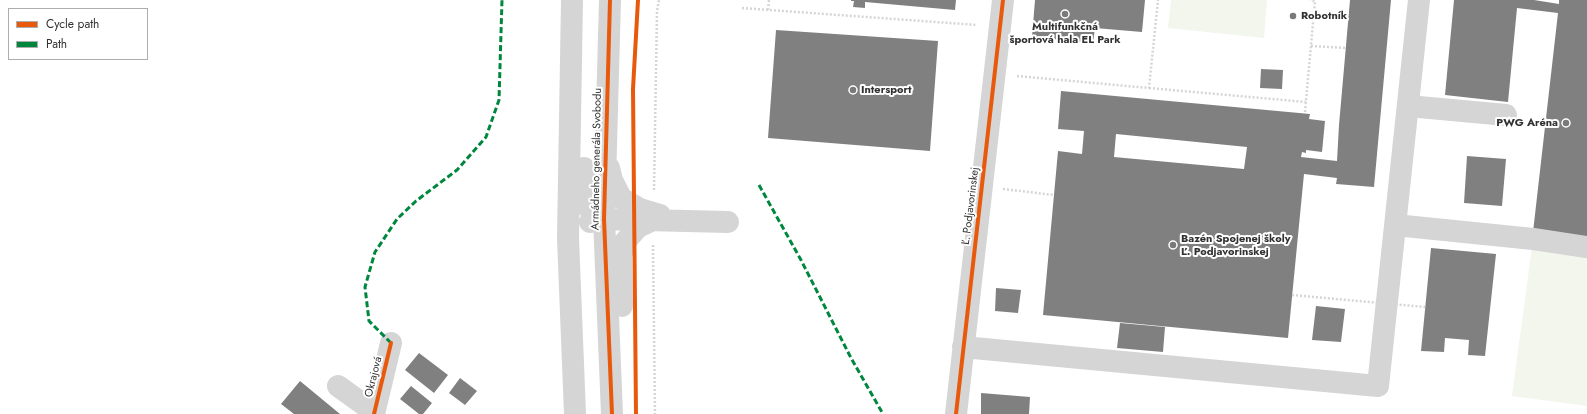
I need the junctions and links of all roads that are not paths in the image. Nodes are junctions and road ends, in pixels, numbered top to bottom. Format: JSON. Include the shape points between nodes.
{"nodes":[{"id":1,"x":610,"y":0,"type":"edge"},
{"id":2,"x":1003,"y":0,"type":"edge"},
{"id":3,"x":1419,"y":0,"type":"edge"},
{"id":4,"x":572,"y":2,"type":"edge"},
{"id":5,"x":1408,"y":106,"type":"junction"},
{"id":6,"x":1506,"y":115,"type":"dead end"},
{"id":7,"x":606,"y":151,"type":"junction"},
{"id":8,"x":604,"y":219,"type":"junction"},
{"id":9,"x":653,"y":220,"type":"junction"},
{"id":10,"x":678,"y":221,"type":"junction"},
{"id":11,"x":728,"y":222,"type":"dead end"},
{"id":12,"x":1395,"y":225,"type":"junction"},
{"id":13,"x":568,"y":238,"type":"junction"},
{"id":14,"x":1587,"y":246,"type":"edge"},
{"id":15,"x":391,"y":344,"type":"dead end"},
{"id":16,"x":963,"y":347,"type":"junction"},
{"id":17,"x":338,"y":386,"type":"dead end"},
{"id":18,"x":611,"y":388,"type":"junction"},
{"id":19,"x":374,"y":413,"type":"edge"},
{"id":20,"x":575,"y":414,"type":"edge"},
{"id":21,"x":612,"y":414,"type":"edge"},
{"id":22,"x":956,"y":414,"type":"edge"}],
"edges":[{"from":1,"to":7,"type":"street","name":"Armádneho generála Svobodu"},
{"from":2,"to":16,"type":"street","name":"Ľ. Podjavorinskej"},
{"from":3,"to":5,"type":"street"},
{"from":4,"to":8,"type":"street","via":[[585,82],[584,195],[586,205],[593,213]]},
{"from":4,"to":13,"type":"street"},
{"from":5,"to":6,"type":"street"},
{"from":5,"to":12,"type":"street"},
{"from":7,"to":8,"type":"street","name":"Armádneho generála Svobodu"},
{"from":7,"to":10,"type":"street","via":[[612,180],[621,198],[640,210]]},
{"from":8,"to":9,"type":"street"},
{"from":8,"to":13,"type":"street","via":[[583,225]]},
{"from":8,"to":18,"type":"street","name":"Armádneho generála Svobodu"},
{"from":9,"to":10,"type":"street"},
{"from":9,"to":18,"type":"street","via":[[638,227],[624,243],[621,257],[623,326]]},
{"from":10,"to":11,"type":"street"},
{"from":12,"to":14,"type":"street"},
{"from":12,"to":16,"type":"street","via":[[1378,386]]},
{"from":13,"to":20,"type":"street"},
{"from":15,"to":19,"type":"street","name":"Okrajová"},
{"from":16,"to":22,"type":"street","name":"Ľ. Podjavorinskej"},
{"from":17,"to":19,"type":"street"},
{"from":18,"to":21,"type":"street","name":"Armádneho generála Svobodu"}]}
